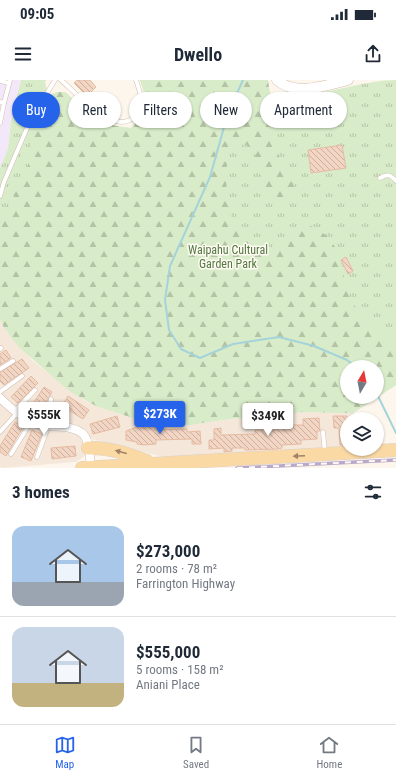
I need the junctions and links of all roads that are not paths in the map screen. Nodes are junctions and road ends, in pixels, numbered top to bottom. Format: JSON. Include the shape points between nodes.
{"nodes":[{"id":1,"x":0,"y":80,"type":"edge"},
{"id":2,"x":55,"y":80,"type":"edge"},
{"id":3,"x":61,"y":80,"type":"edge"},
{"id":4,"x":136,"y":80,"type":"edge"},
{"id":5,"x":278,"y":80,"type":"edge"},
{"id":6,"x":348,"y":80,"type":"edge"},
{"id":7,"x":9,"y":81,"type":"edge"},
{"id":8,"x":2,"y":102,"type":"edge"},
{"id":9,"x":0,"y":123,"type":"edge"},
{"id":10,"x":380,"y":178,"type":"dead end"},
{"id":11,"x":396,"y":181,"type":"edge"},
{"id":12,"x":0,"y":196,"type":"edge"},
{"id":13,"x":13,"y":361,"type":"dead end"},
{"id":14,"x":0,"y":369,"type":"edge"},
{"id":15,"x":22,"y":376,"type":"dead end"},
{"id":16,"x":35,"y":390,"type":"dead end"},
{"id":17,"x":0,"y":392,"type":"edge"},
{"id":18,"x":51,"y":399,"type":"dead end"},
{"id":19,"x":2,"y":403,"type":"edge"},
{"id":20,"x":16,"y":412,"type":"junction"},
{"id":21,"x":31,"y":422,"type":"junction"},
{"id":22,"x":48,"y":427,"type":"junction"},
{"id":23,"x":0,"y":432,"type":"edge"},
{"id":24,"x":323,"y":432,"type":"dead end"},
{"id":25,"x":88,"y":448,"type":"junction"},
{"id":26,"x":396,"y":450,"type":"edge"},
{"id":27,"x":11,"y":454,"type":"dead end"},
{"id":28,"x":325,"y":455,"type":"junction"},
{"id":29,"x":37,"y":457,"type":"dead end"},
{"id":30,"x":152,"y":463,"type":"junction"},
{"id":31,"x":88,"y":468,"type":"edge"}],
"edges":[{"from":1,"to":7,"type":"lane"},
{"from":2,"to":12,"type":"lane","via":[[30,121]]},
{"from":3,"to":4,"type":"lane","via":[[101,115],[112,121],[124,123],[140,111],[141,96]]},
{"from":5,"to":6,"type":"street","via":[[286,87],[299,88],[312,88]]},
{"from":7,"to":8,"type":"lane"},
{"from":8,"to":9,"type":"lane"},
{"from":10,"to":11,"type":"lane","via":[[388,175]]},
{"from":13,"to":14,"type":"lane"},
{"from":15,"to":17,"type":"lane"},
{"from":16,"to":20,"type":"lane"},
{"from":18,"to":22,"type":"lane"},
{"from":19,"to":20,"type":"street"},
{"from":20,"to":21,"type":"street"},
{"from":20,"to":23,"type":"lane"},
{"from":21,"to":22,"type":"street"},
{"from":21,"to":27,"type":"lane"},
{"from":22,"to":25,"type":"street","via":[[81,433]]},
{"from":22,"to":29,"type":"lane"},
{"from":24,"to":28,"type":"lane"},
{"from":30,"to":25,"type":"main road","one_way":true,"via":[[123,452]]},
{"from":25,"to":31,"type":"street"},
{"from":26,"to":28,"type":"main road"},
{"from":28,"to":30,"type":"main road","one_way":true},
{"from":30,"to":31,"type":"main road"}]}
